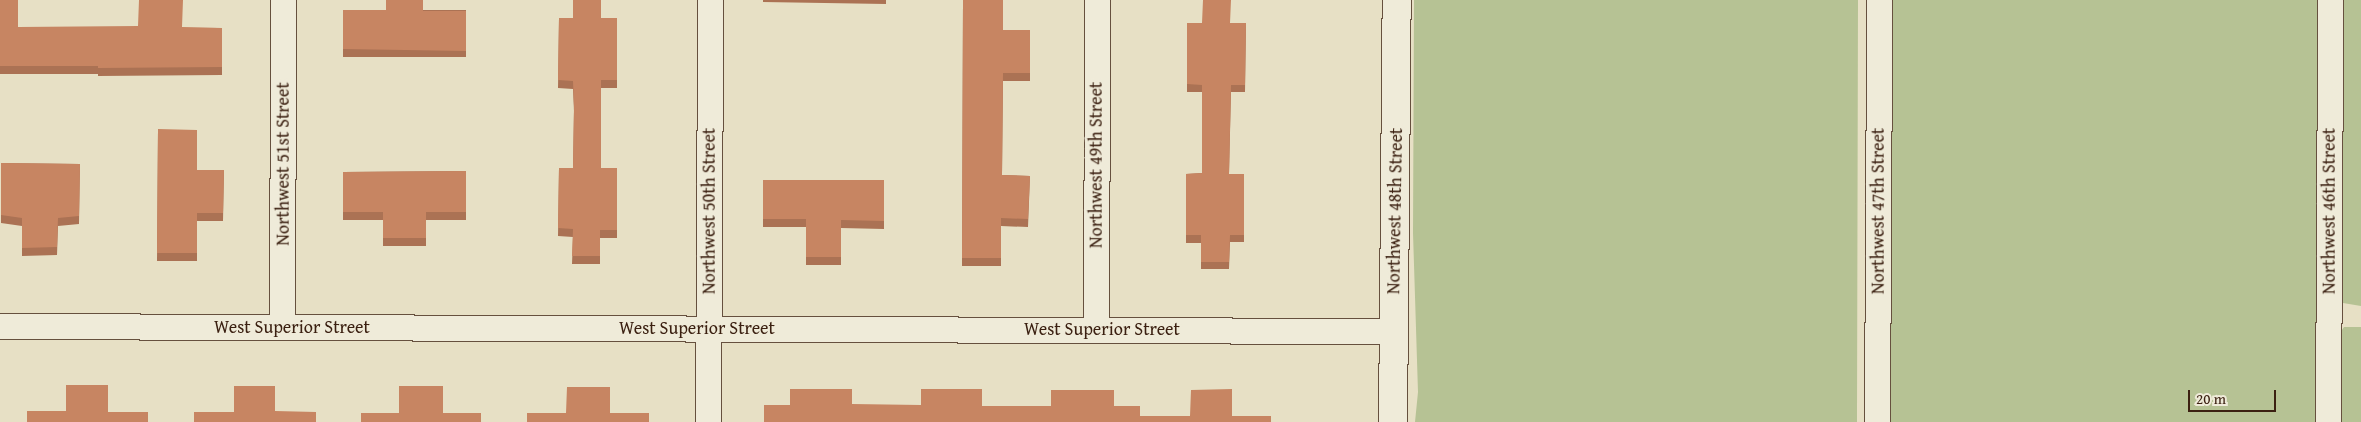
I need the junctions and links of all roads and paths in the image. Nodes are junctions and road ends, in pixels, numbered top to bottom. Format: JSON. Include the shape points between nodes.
{"nodes":[{"id":1,"x":283,"y":0,"type":"edge"},
{"id":2,"x":710,"y":0,"type":"edge"},
{"id":3,"x":1097,"y":0,"type":"edge"},
{"id":4,"x":1397,"y":0,"type":"edge"},
{"id":5,"x":1879,"y":0,"type":"edge"},
{"id":6,"x":2330,"y":0,"type":"edge"},
{"id":7,"x":0,"y":326,"type":"edge"},
{"id":8,"x":282,"y":327,"type":"junction"},
{"id":9,"x":709,"y":328,"type":"junction"},
{"id":10,"x":1096,"y":329,"type":"junction"},
{"id":11,"x":1394,"y":330,"type":"junction"},
{"id":12,"x":708,"y":422,"type":"edge"},
{"id":13,"x":1393,"y":422,"type":"edge"},
{"id":14,"x":1877,"y":422,"type":"edge"},
{"id":15,"x":2328,"y":422,"type":"edge"}],
"edges":[{"from":1,"to":8,"type":"street","name":"Northwest 51st Street"},
{"from":2,"to":9,"type":"street","name":"Northwest 50th Street"},
{"from":3,"to":10,"type":"street","name":"Northwest 49th Street"},
{"from":4,"to":11,"type":"main road","name":"Northwest 48th Street"},
{"from":5,"to":14,"type":"street","name":"Northwest 47th Street"},
{"from":6,"to":15,"type":"street","name":"Northwest 46th Street"},
{"from":7,"to":8,"type":"street","name":"West Superior Street"},
{"from":8,"to":9,"type":"street","name":"West Superior Street"},
{"from":9,"to":10,"type":"street","name":"West Superior Street"},
{"from":9,"to":12,"type":"street","name":"Northwest 50th Street"},
{"from":10,"to":11,"type":"street","name":"West Superior Street"},
{"from":11,"to":13,"type":"main road","name":"Northwest 48th Street"}]}
